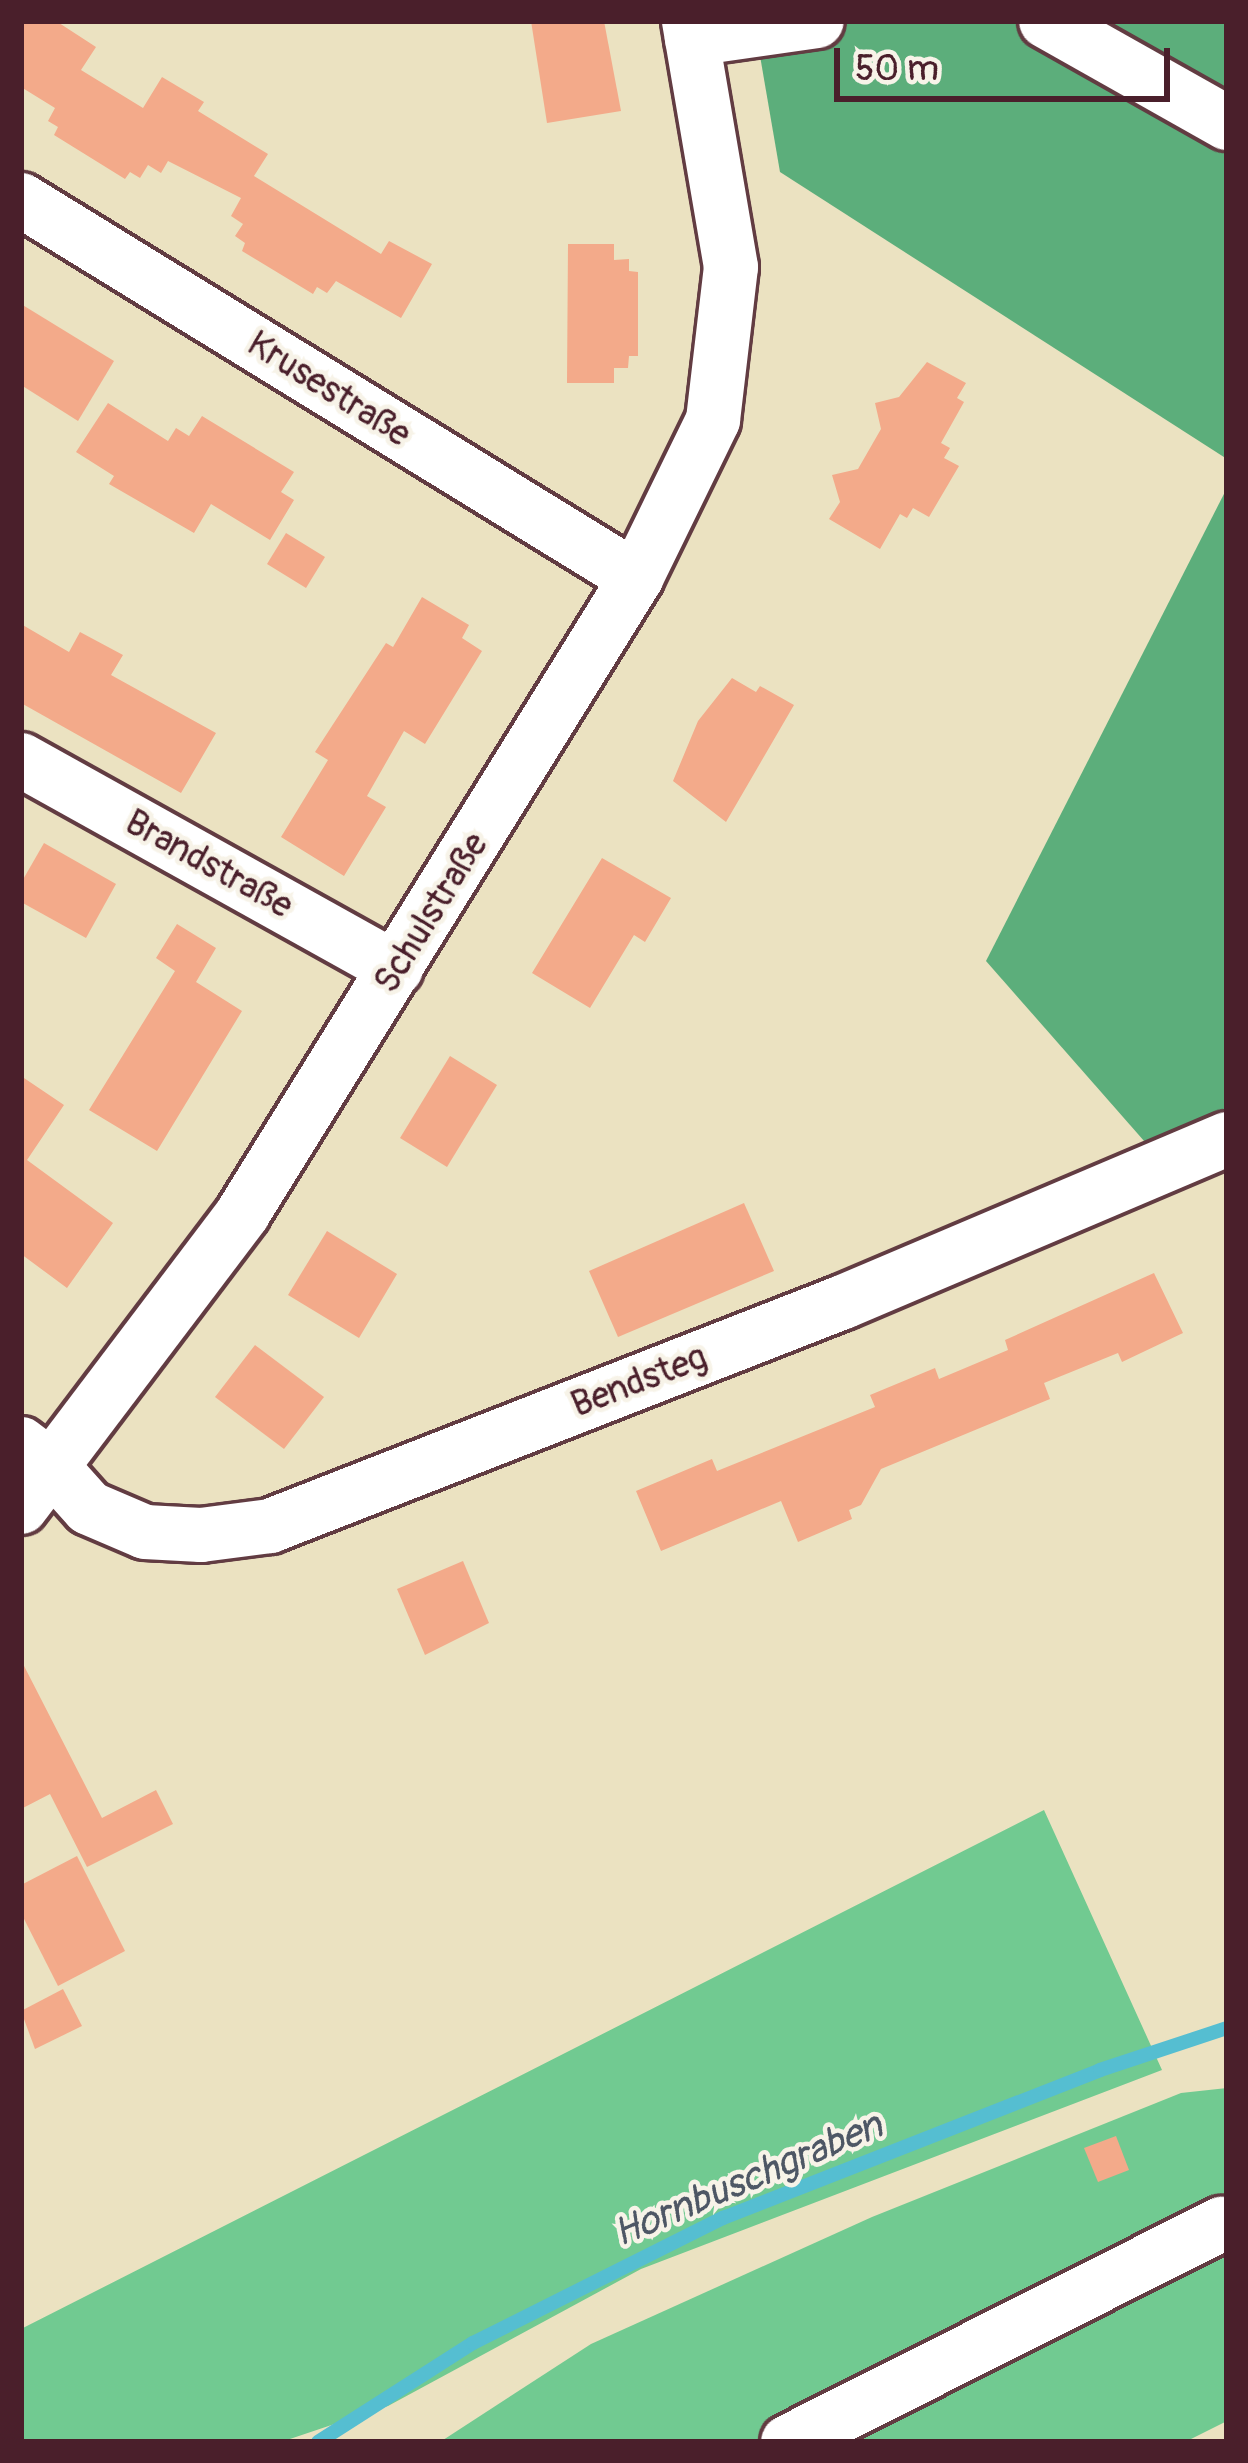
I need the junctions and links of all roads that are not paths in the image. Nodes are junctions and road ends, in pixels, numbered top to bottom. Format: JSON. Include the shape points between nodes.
{"nodes":[{"id":1,"x":818,"y":21,"type":"edge"},
{"id":2,"x":1046,"y":21,"type":"edge"},
{"id":3,"x":690,"y":30,"type":"edge"},
{"id":4,"x":1224,"y":120,"type":"edge"},
{"id":5,"x":21,"y":200,"type":"edge"},
{"id":6,"x":636,"y":578,"type":"junction"},
{"id":7,"x":21,"y":760,"type":"edge"},
{"id":8,"x":396,"y":969,"type":"junction"},
{"id":9,"x":1227,"y":1139,"type":"edge"},
{"id":10,"x":32,"y":1474,"type":"edge"},
{"id":11,"x":1222,"y":2224,"type":"dead end"},
{"id":12,"x":788,"y":2442,"type":"edge"}],
"edges":[{"from":1,"to":3,"type":"street"},
{"from":2,"to":4,"type":"street"},
{"from":3,"to":6,"type":"street","name":"Schulstraße","via":[[731,267],[713,420]]},
{"from":5,"to":6,"type":"street","name":"Krusestraße"},
{"from":6,"to":8,"type":"street","name":"Schulstraße"},
{"from":7,"to":8,"type":"street","name":"Brandstraße"},
{"from":8,"to":10,"type":"street","name":"Schulstraße","via":[[244,1213]]},
{"from":9,"to":10,"type":"street","name":"Bendsteg","via":[[843,1302],[270,1526],[145,1532]]},
{"from":11,"to":12,"type":"street"}]}
